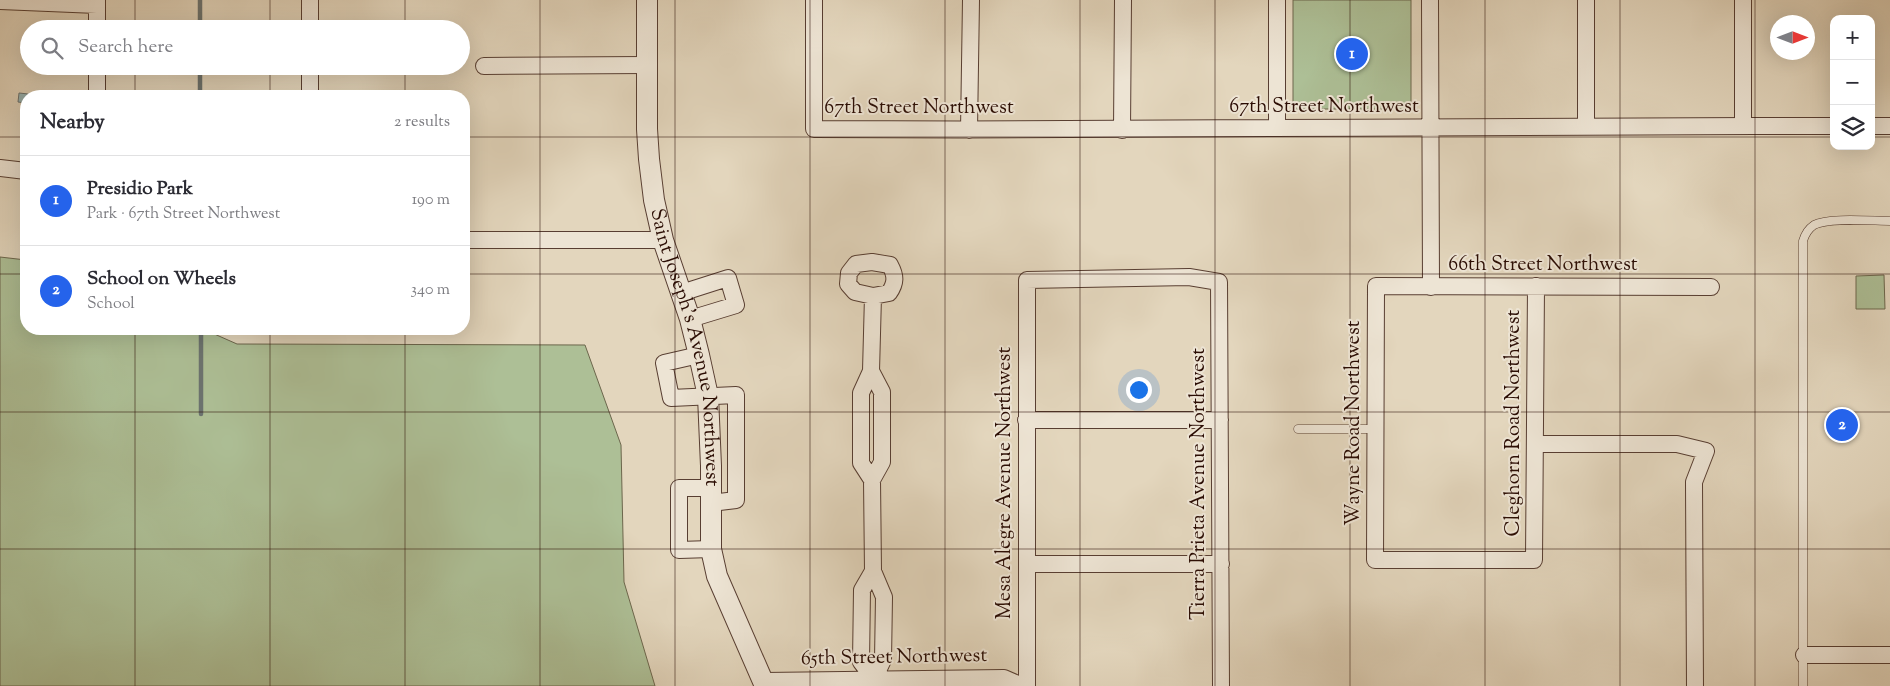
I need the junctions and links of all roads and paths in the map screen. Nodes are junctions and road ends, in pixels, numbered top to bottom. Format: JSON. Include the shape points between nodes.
{"nodes":[{"id":1,"x":310,"y":0,"type":"edge"},
{"id":2,"x":647,"y":0,"type":"edge"},
{"id":3,"x":814,"y":0,"type":"edge"},
{"id":4,"x":971,"y":0,"type":"edge"},
{"id":5,"x":1123,"y":0,"type":"edge"},
{"id":6,"x":1277,"y":0,"type":"edge"},
{"id":7,"x":1430,"y":0,"type":"edge"},
{"id":8,"x":1586,"y":0,"type":"edge"},
{"id":9,"x":1744,"y":0,"type":"edge"},
{"id":10,"x":0,"y":1,"type":"edge"},
{"id":11,"x":97,"y":2,"type":"edge"},
{"id":12,"x":97,"y":20,"type":"edge"},
{"id":13,"x":310,"y":20,"type":"edge"},
{"id":14,"x":647,"y":65,"type":"junction"},
{"id":15,"x":484,"y":66,"type":"dead end"},
{"id":16,"x":97,"y":75,"type":"edge"},
{"id":17,"x":310,"y":75,"type":"edge"},
{"id":18,"x":97,"y":90,"type":"edge"},
{"id":19,"x":310,"y":90,"type":"edge"},
{"id":20,"x":1586,"y":126,"type":"junction"},
{"id":21,"x":1742,"y":126,"type":"junction"},
{"id":22,"x":1830,"y":126,"type":"edge"},
{"id":23,"x":1875,"y":126,"type":"edge"},
{"id":24,"x":1890,"y":126,"type":"edge"},
{"id":25,"x":1277,"y":128,"type":"junction"},
{"id":26,"x":1429,"y":128,"type":"junction"},
{"id":27,"x":969,"y":130,"type":"junction"},
{"id":28,"x":1122,"y":130,"type":"junction"},
{"id":29,"x":0,"y":168,"type":"edge"},
{"id":30,"x":20,"y":170,"type":"edge"},
{"id":31,"x":1890,"y":221,"type":"edge"},
{"id":32,"x":470,"y":240,"type":"edge"},
{"id":33,"x":663,"y":240,"type":"junction"},
{"id":34,"x":1027,"y":280,"type":"joint"},
{"id":35,"x":1376,"y":286,"type":"joint"},
{"id":36,"x":1536,"y":286,"type":"junction"},
{"id":37,"x":1431,"y":287,"type":"junction"},
{"id":38,"x":1711,"y":287,"type":"dead end"},
{"id":39,"x":681,"y":292,"type":"junction"},
{"id":40,"x":873,"y":296,"type":"dead end"},
{"id":41,"x":690,"y":319,"type":"junction"},
{"id":42,"x":699,"y":354,"type":"junction"},
{"id":43,"x":708,"y":396,"type":"junction"},
{"id":44,"x":1026,"y":420,"type":"junction"},
{"id":45,"x":1220,"y":420,"type":"junction"},
{"id":46,"x":1298,"y":428,"type":"dead end"},
{"id":47,"x":1374,"y":430,"type":"junction"},
{"id":48,"x":1536,"y":444,"type":"junction"},
{"id":49,"x":710,"y":496,"type":"junction"},
{"id":50,"x":711,"y":549,"type":"junction"},
{"id":51,"x":1534,"y":560,"type":"joint"},
{"id":52,"x":1026,"y":564,"type":"junction"},
{"id":53,"x":1221,"y":564,"type":"junction"},
{"id":54,"x":873,"y":571,"type":"junction"},
{"id":55,"x":1804,"y":655,"type":"junction"},
{"id":56,"x":1890,"y":655,"type":"edge"},
{"id":57,"x":874,"y":679,"type":"junction"},
{"id":58,"x":765,"y":683,"type":"edge"},
{"id":59,"x":1022,"y":686,"type":"edge"},
{"id":60,"x":1026,"y":686,"type":"edge"},
{"id":61,"x":1222,"y":686,"type":"edge"},
{"id":62,"x":1695,"y":686,"type":"edge"},
{"id":63,"x":1803,"y":686,"type":"edge"}],
"edges":[{"from":1,"to":13,"type":"street"},
{"from":2,"to":14,"type":"street","name":"Saint Joseph's Avenue Northwest"},
{"from":3,"to":27,"type":"street","name":"67th Street Northwest","via":[[814,129]]},
{"from":4,"to":27,"type":"street"},
{"from":5,"to":28,"type":"street"},
{"from":6,"to":25,"type":"street"},
{"from":7,"to":26,"type":"street"},
{"from":8,"to":20,"type":"street"},
{"from":9,"to":21,"type":"street"},
{"from":10,"to":11,"type":"street"},
{"from":11,"to":12,"type":"street"},
{"from":14,"to":15,"type":"street"},
{"from":14,"to":33,"type":"street","name":"Saint Joseph's Avenue Northwest","via":[[649,159]]},
{"from":16,"to":18,"type":"street"},
{"from":17,"to":19,"type":"street"},
{"from":20,"to":21,"type":"street","name":"67th Street Northwest"},
{"from":20,"to":26,"type":"street","name":"67th Street Northwest"},
{"from":21,"to":22,"type":"street","name":"67th Street Northwest"},
{"from":23,"to":24,"type":"street"},
{"from":25,"to":26,"type":"street","name":"67th Street Northwest"},
{"from":25,"to":28,"type":"street","name":"67th Street Northwest"},
{"from":26,"to":37,"type":"street"},
{"from":27,"to":28,"type":"street","name":"67th Street Northwest"},
{"from":29,"to":30,"type":"street"},
{"from":31,"to":55,"type":"lane","via":[[1826,221],[1810,228],[1803,241]]},
{"from":32,"to":33,"type":"street"},
{"from":33,"to":39,"type":"street","name":"Saint Joseph's Avenue Northwest"},
{"from":34,"to":44,"type":"street","name":"Mesa Alegre Avenue Northwest"},
{"from":34,"to":45,"type":"street","name":"Tierra Prieta Avenue Northwest","via":[[1189,277],[1219,282]]},
{"from":35,"to":37,"type":"street","name":"66th Street Northwest"},
{"from":35,"to":47,"type":"street","name":"Wayne Road Northwest"},
{"from":36,"to":37,"type":"street","name":"66th Street Northwest"},
{"from":36,"to":38,"type":"street","name":"66th Street Northwest"},
{"from":36,"to":48,"type":"street","name":"Cleghorn Road Northwest"},
{"from":39,"to":41,"type":"street","name":"Saint Joseph's Avenue Northwest"},
{"from":39,"to":41,"type":"street","via":[[728,278],[736,305]]},
{"from":40,"to":54,"type":"street","via":[[872,371],[882,392],[882,462],[872,480]]},
{"from":41,"to":42,"type":"street","name":"Saint Joseph's Avenue Northwest"},
{"from":42,"to":43,"type":"street","name":"Saint Joseph's Avenue Northwest"},
{"from":42,"to":43,"type":"street","via":[[664,362],[671,398]]},
{"from":43,"to":49,"type":"street","name":"Saint Joseph's Avenue Northwest"},
{"from":43,"to":49,"type":"street","via":[[736,395],[736,500]]},
{"from":44,"to":45,"type":"street"},
{"from":44,"to":52,"type":"street","name":"Mesa Alegre Avenue Northwest"},
{"from":45,"to":53,"type":"street","name":"Tierra Prieta Avenue Northwest"},
{"from":46,"to":47,"type":"lane"},
{"from":47,"to":51,"type":"street","name":"Wayne Road Northwest","via":[[1374,560]]},
{"from":48,"to":51,"type":"street","name":"Cleghorn Road Northwest"},
{"from":48,"to":62,"type":"street","via":[[1677,444],[1706,451],[1694,482]]},
{"from":49,"to":50,"type":"street","name":"Saint Joseph's Avenue Northwest"},
{"from":49,"to":50,"type":"street","via":[[679,488],[680,550]]},
{"from":50,"to":58,"type":"street","name":"Saint Joseph's Avenue Northwest","via":[[728,604]]},
{"from":52,"to":53,"type":"street"},
{"from":52,"to":60,"type":"street","name":"Mesa Alegre Avenue Northwest"},
{"from":53,"to":61,"type":"street","name":"Tierra Prieta Avenue Northwest"},
{"from":54,"to":57,"type":"street","via":[[884,597],[883,660]]},
{"from":54,"to":57,"type":"street","via":[[862,590],[861,662]]},
{"from":55,"to":56,"type":"street"},
{"from":55,"to":63,"type":"lane"},
{"from":57,"to":58,"type":"street","name":"65th Street Northwest"},
{"from":57,"to":59,"type":"street","name":"65th Street Northwest","via":[[1004,678]]}]}
